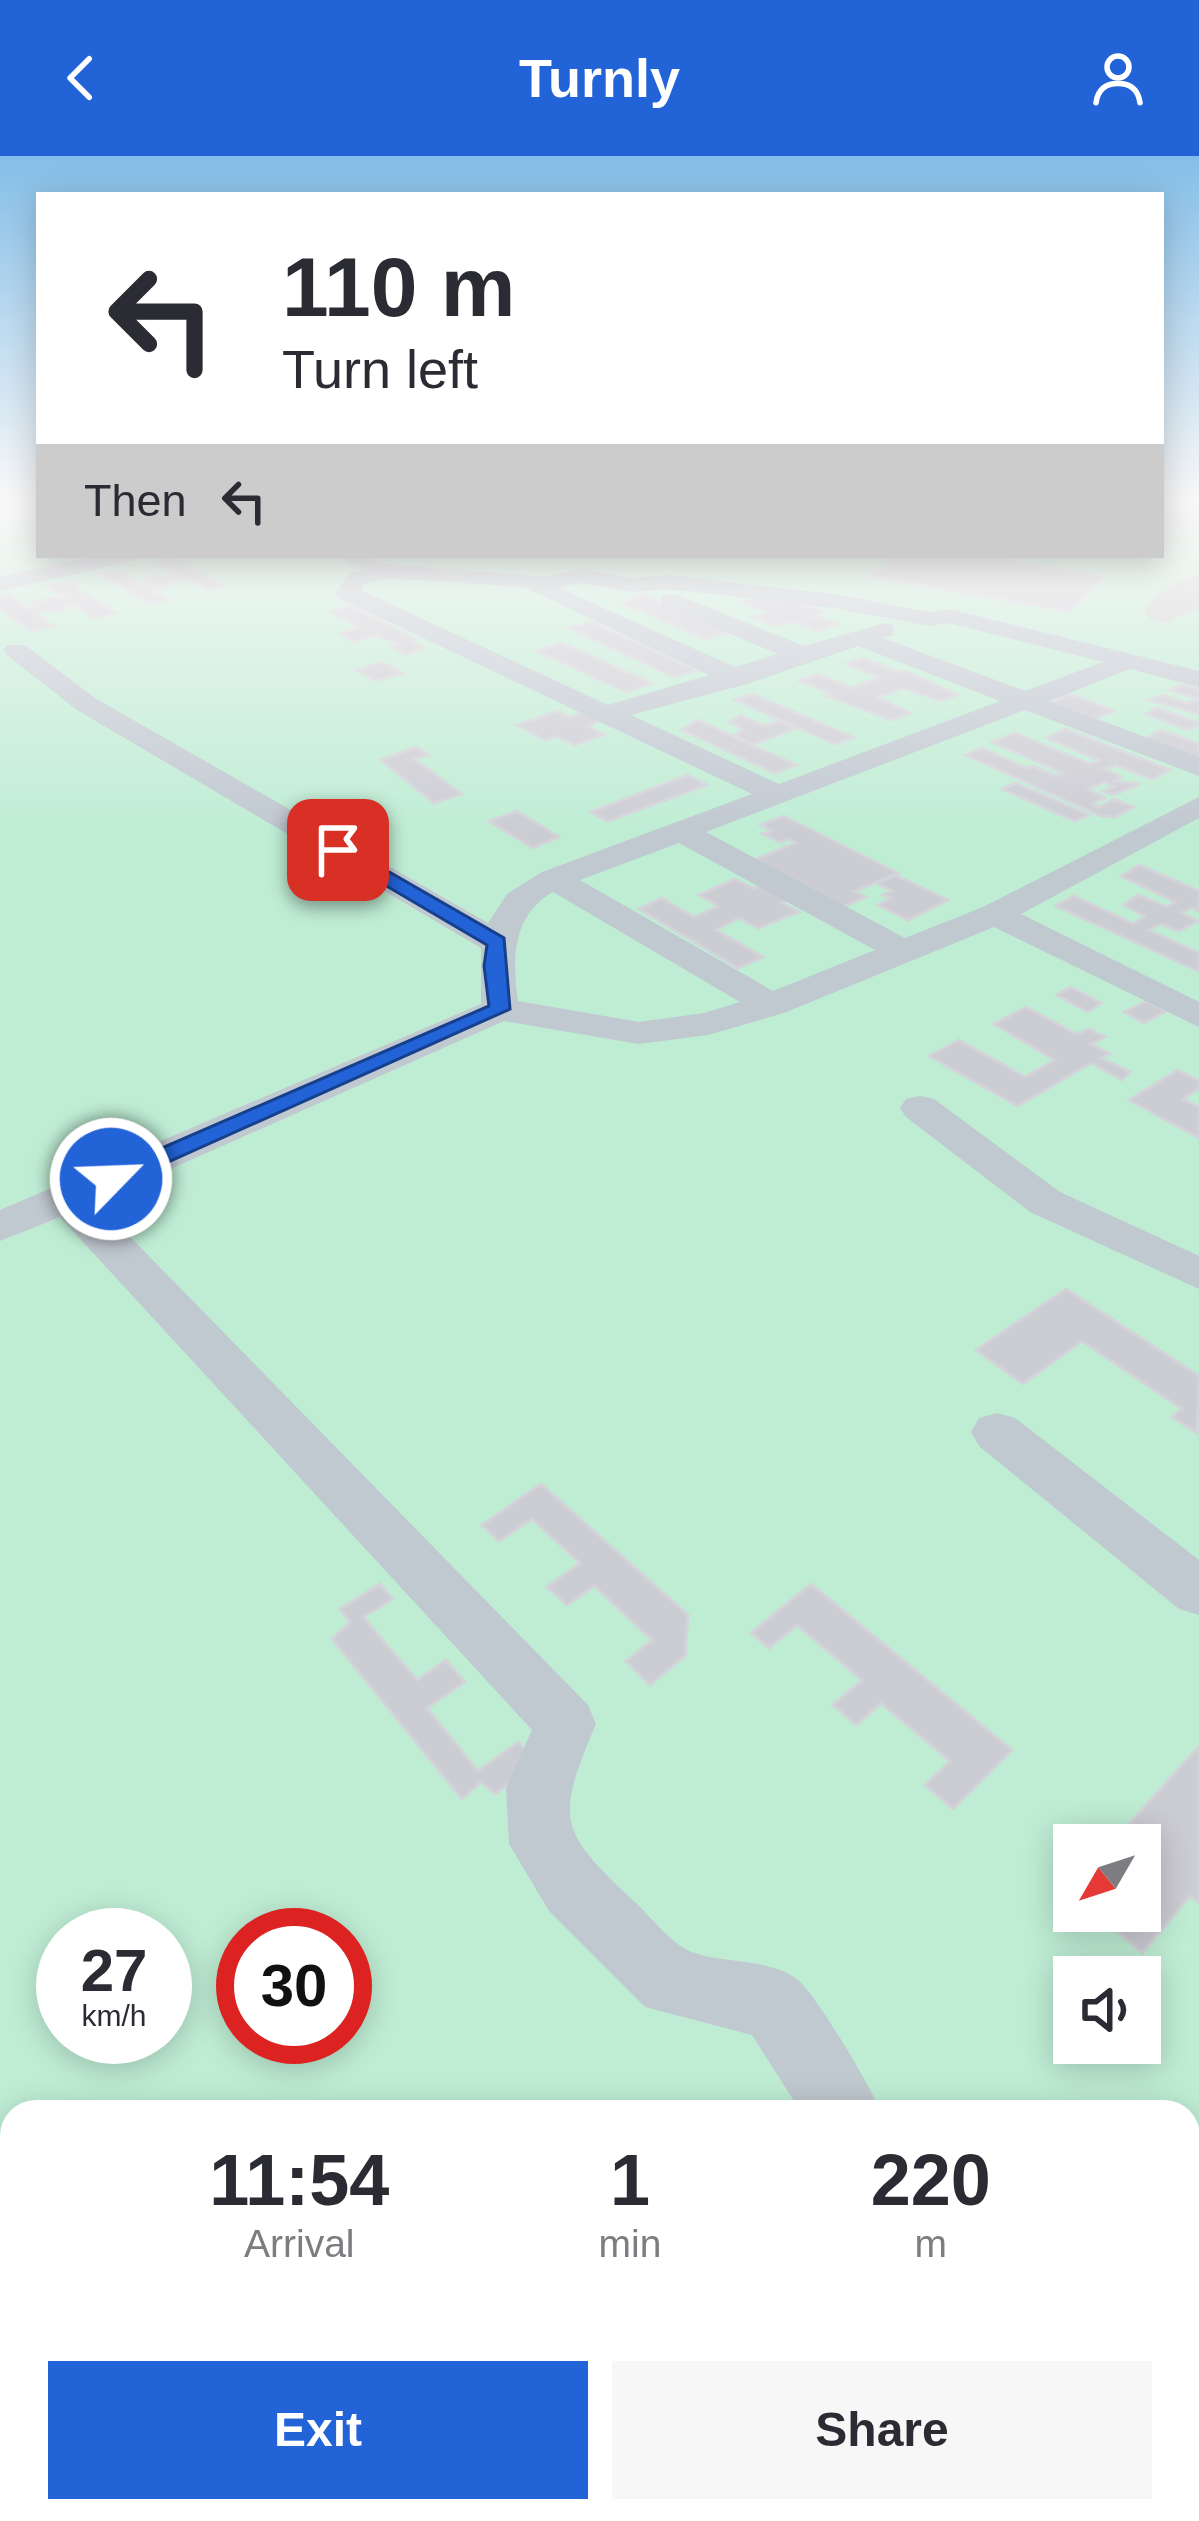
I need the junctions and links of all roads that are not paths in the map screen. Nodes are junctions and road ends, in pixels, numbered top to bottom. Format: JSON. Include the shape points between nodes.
{"nodes":[{"id":1,"x":387,"y":611,"type":"edge"},
{"id":2,"x":583,"y":611,"type":"edge"},
{"id":3,"x":696,"y":611,"type":"edge"},
{"id":4,"x":886,"y":611,"type":"edge"},
{"id":5,"x":930,"y":620,"type":"junction"},
{"id":6,"x":857,"y":637,"type":"junction"},
{"id":7,"x":16,"y":650,"type":"dead end"},
{"id":8,"x":803,"y":656,"type":"junction"},
{"id":9,"x":1132,"y":660,"type":"junction"},
{"id":10,"x":738,"y":678,"type":"junction"},
{"id":11,"x":1199,"y":679,"type":"edge"},
{"id":12,"x":1018,"y":699,"type":"junction"},
{"id":13,"x":610,"y":713,"type":"junction"},
{"id":14,"x":1199,"y":767,"type":"edge"},
{"id":15,"x":775,"y":794,"type":"junction"},
{"id":16,"x":1199,"y":806,"type":"edge"},
{"id":17,"x":679,"y":830,"type":"junction"},
{"id":18,"x":554,"y":879,"type":"junction"},
{"id":19,"x":995,"y":914,"type":"junction"},
{"id":20,"x":497,"y":943,"type":"junction"},
{"id":21,"x":901,"y":950,"type":"junction"},
{"id":22,"x":771,"y":1005,"type":"junction"},
{"id":23,"x":500,"y":1009,"type":"junction"},
{"id":24,"x":1199,"y":1016,"type":"edge"},
{"id":25,"x":920,"y":1108,"type":"dead end"},
{"id":26,"x":68,"y":1198,"type":"junction"},
{"id":27,"x":0,"y":1227,"type":"edge"},
{"id":28,"x":1199,"y":1274,"type":"edge"},
{"id":29,"x":997,"y":1432,"type":"dead end"},
{"id":30,"x":1199,"y":1592,"type":"edge"},
{"id":31,"x":836,"y":2100,"type":"edge"}],
"edges":[{"from":1,"to":13,"type":"street"},
{"from":2,"to":10,"type":"street"},
{"from":3,"to":8,"type":"street"},
{"from":4,"to":5,"type":"street"},
{"from":5,"to":6,"type":"street"},
{"from":5,"to":9,"type":"street","via":[[949,616]]},
{"from":6,"to":8,"type":"street"},
{"from":6,"to":12,"type":"street"},
{"from":7,"to":20,"type":"street","via":[[86,704]]},
{"from":8,"to":10,"type":"street"},
{"from":9,"to":11,"type":"street"},
{"from":9,"to":12,"type":"street"},
{"from":10,"to":13,"type":"street"},
{"from":12,"to":14,"type":"street"},
{"from":12,"to":15,"type":"street"},
{"from":13,"to":15,"type":"street"},
{"from":15,"to":17,"type":"street"},
{"from":16,"to":19,"type":"street"},
{"from":17,"to":18,"type":"street"},
{"from":17,"to":21,"type":"street"},
{"from":18,"to":20,"type":"street","via":[[532,887],[501,922]]},
{"from":18,"to":22,"type":"street"},
{"from":19,"to":21,"type":"street"},
{"from":19,"to":24,"type":"street"},
{"from":20,"to":23,"type":"street"},
{"from":21,"to":22,"type":"street"},
{"from":22,"to":23,"type":"street","via":[[639,1033]]},
{"from":23,"to":26,"type":"street"},
{"from":25,"to":28,"type":"street","via":[[1045,1202]]},
{"from":26,"to":27,"type":"street"},
{"from":26,"to":31,"type":"street","via":[[566,1724],[537,1788],[541,1844],[572,1888],[670,1982],[773,2005]]},
{"from":29,"to":30,"type":"street"}]}
